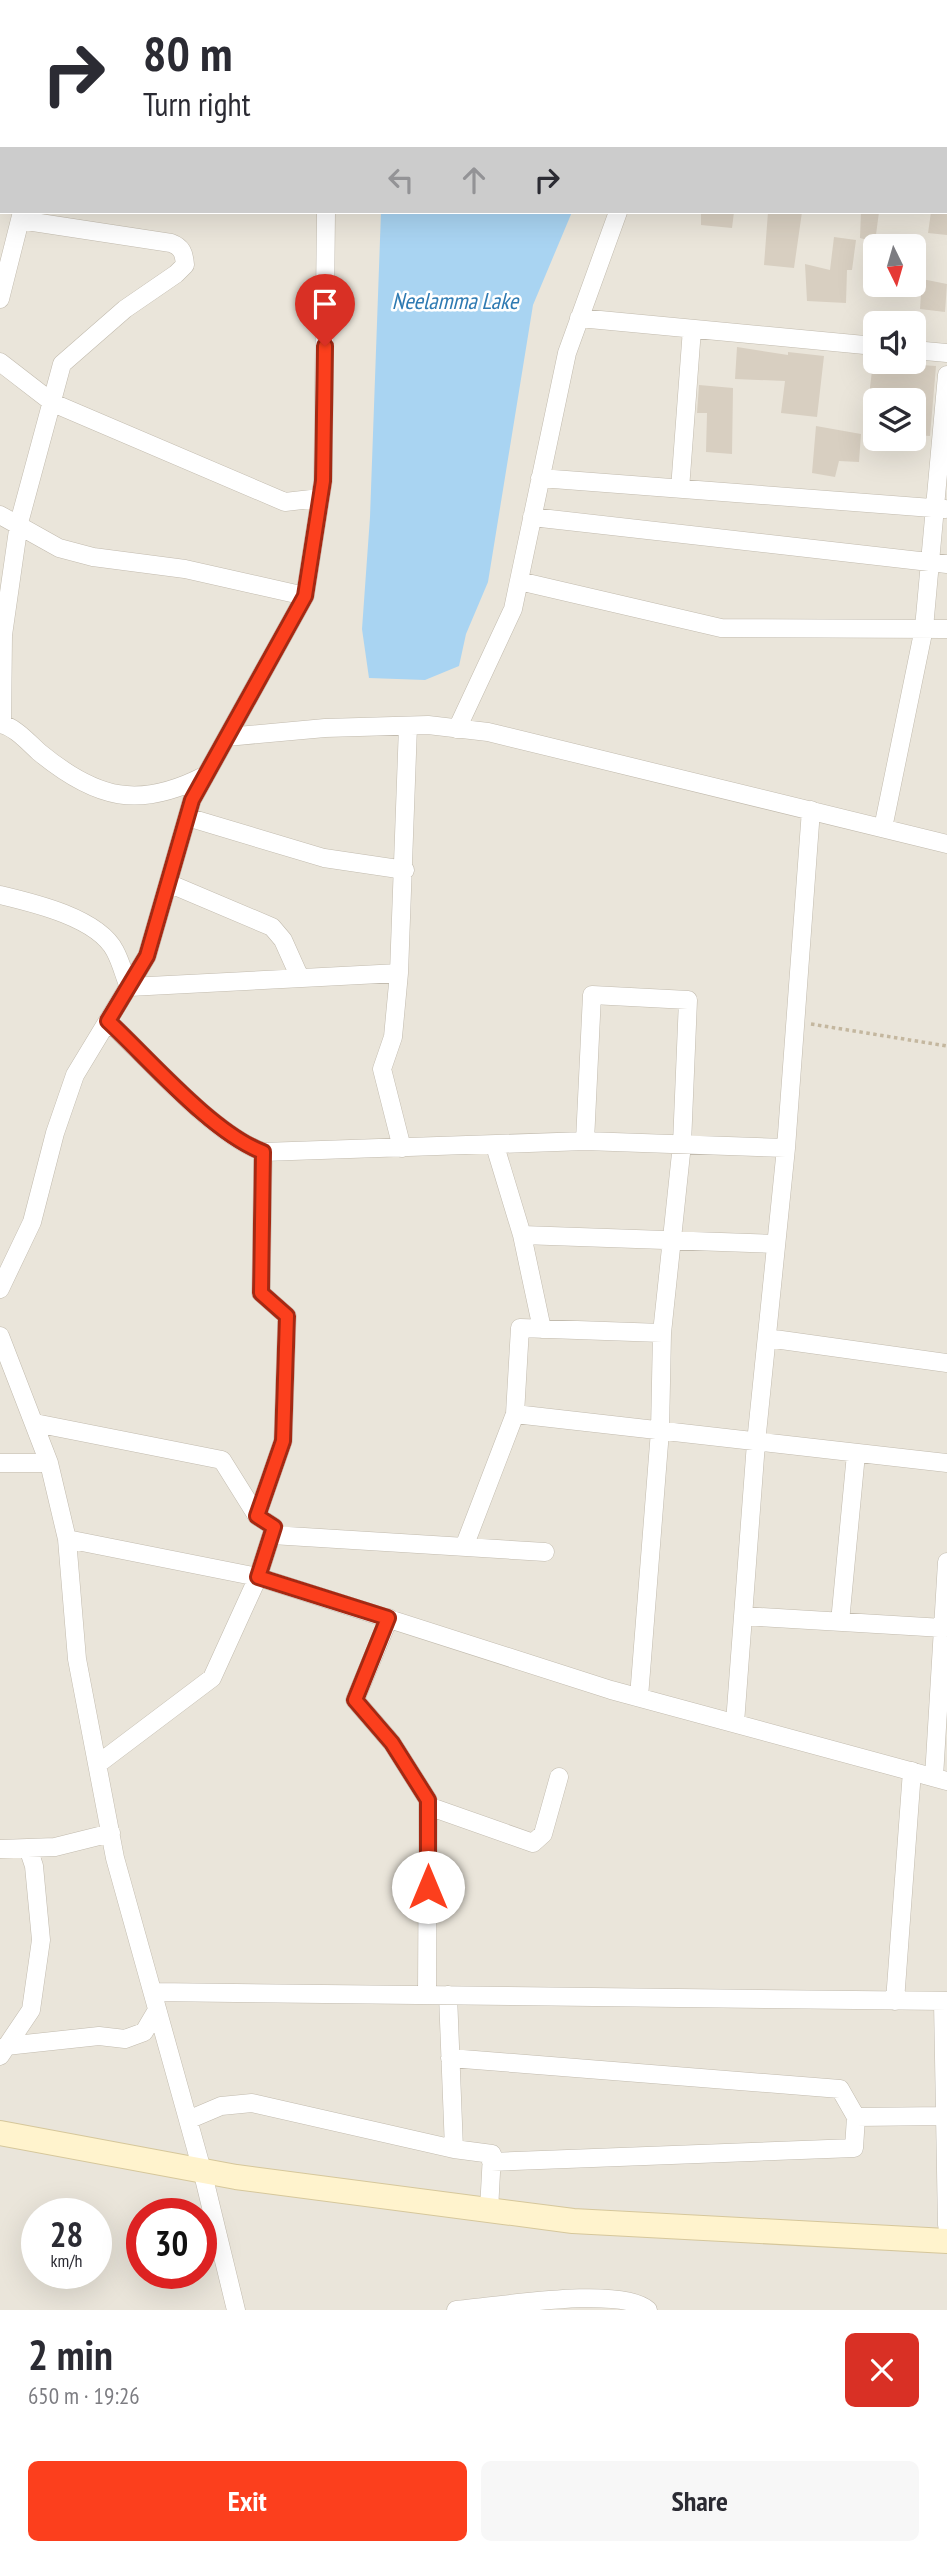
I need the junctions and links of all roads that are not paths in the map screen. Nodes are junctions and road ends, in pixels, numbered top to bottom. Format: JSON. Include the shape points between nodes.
{"nodes":[{"id":1,"x":326,"y":214,"type":"edge"},
{"id":2,"x":617,"y":214,"type":"edge"},
{"id":3,"x":21,"y":216,"type":"edge"},
{"id":4,"x":0,"y":299,"type":"edge"},
{"id":5,"x":579,"y":318,"type":"junction"},
{"id":6,"x":692,"y":329,"type":"junction"},
{"id":7,"x":863,"y":345,"type":"edge"},
{"id":8,"x":926,"y":351,"type":"edge"},
{"id":9,"x":947,"y":353,"type":"edge"},
{"id":10,"x":0,"y":362,"type":"edge"},
{"id":11,"x":947,"y":375,"type":"edge"},
{"id":12,"x":53,"y":403,"type":"junction"},
{"id":13,"x":540,"y":478,"type":"junction"},
{"id":14,"x":680,"y":489,"type":"junction"},
{"id":15,"x":320,"y":498,"type":"junction"},
{"id":16,"x":941,"y":509,"type":"edge"},
{"id":17,"x":0,"y":515,"type":"edge"},
{"id":18,"x":532,"y":517,"type":"junction"},
{"id":19,"x":19,"y":523,"type":"junction"},
{"id":20,"x":939,"y":563,"type":"edge"},
{"id":21,"x":519,"y":581,"type":"junction"},
{"id":22,"x":305,"y":596,"type":"junction"},
{"id":23,"x":925,"y":628,"type":"junction"},
{"id":24,"x":947,"y":629,"type":"edge"},
{"id":25,"x":1,"y":724,"type":"edge"},
{"id":26,"x":408,"y":726,"type":"junction"},
{"id":27,"x":457,"y":729,"type":"junction"},
{"id":28,"x":227,"y":737,"type":"junction"},
{"id":29,"x":206,"y":775,"type":"junction"},
{"id":30,"x":811,"y":810,"type":"junction"},
{"id":31,"x":187,"y":817,"type":"junction"},
{"id":32,"x":883,"y":828,"type":"junction"},
{"id":33,"x":947,"y":844,"type":"edge"},
{"id":34,"x":405,"y":870,"type":"junction"},
{"id":35,"x":168,"y":883,"type":"junction"},
{"id":36,"x":0,"y":895,"type":"edge"},
{"id":37,"x":399,"y":973,"type":"junction"},
{"id":38,"x":300,"y":978,"type":"junction"},
{"id":39,"x":129,"y":987,"type":"junction"},
{"id":40,"x":108,"y":1021,"type":"junction"},
{"id":41,"x":585,"y":1141,"type":"junction"},
{"id":42,"x":682,"y":1144,"type":"junction"},
{"id":43,"x":495,"y":1146,"type":"junction"},
{"id":44,"x":402,"y":1148,"type":"junction"},
{"id":45,"x":786,"y":1148,"type":"junction"},
{"id":46,"x":263,"y":1152,"type":"junction"},
{"id":47,"x":522,"y":1235,"type":"junction"},
{"id":48,"x":673,"y":1240,"type":"junction"},
{"id":49,"x":776,"y":1244,"type":"junction"},
{"id":50,"x":0,"y":1289,"type":"edge"},
{"id":51,"x":542,"y":1329,"type":"junction"},
{"id":52,"x":662,"y":1333,"type":"junction"},
{"id":53,"x":0,"y":1336,"type":"edge"},
{"id":54,"x":767,"y":1338,"type":"junction"},
{"id":55,"x":947,"y":1363,"type":"edge"},
{"id":56,"x":515,"y":1414,"type":"junction"},
{"id":57,"x":35,"y":1423,"type":"junction"},
{"id":58,"x":660,"y":1431,"type":"junction"},
{"id":59,"x":756,"y":1443,"type":"junction"},
{"id":60,"x":856,"y":1454,"type":"junction"},
{"id":61,"x":0,"y":1463,"type":"edge"},
{"id":62,"x":49,"y":1463,"type":"junction"},
{"id":63,"x":947,"y":1463,"type":"edge"},
{"id":64,"x":257,"y":1516,"type":"junction"},
{"id":65,"x":271,"y":1535,"type":"junction"},
{"id":66,"x":67,"y":1539,"type":"junction"},
{"id":67,"x":464,"y":1547,"type":"junction"},
{"id":68,"x":545,"y":1552,"type":"dead end"},
{"id":69,"x":947,"y":1562,"type":"edge"},
{"id":70,"x":258,"y":1577,"type":"junction"},
{"id":71,"x":743,"y":1616,"type":"junction"},
{"id":72,"x":388,"y":1618,"type":"junction"},
{"id":73,"x":840,"y":1622,"type":"junction"},
{"id":74,"x":943,"y":1628,"type":"junction"},
{"id":75,"x":639,"y":1697,"type":"junction"},
{"id":76,"x":735,"y":1723,"type":"junction"},
{"id":77,"x":97,"y":1764,"type":"junction"},
{"id":78,"x":912,"y":1771,"type":"junction"},
{"id":79,"x":559,"y":1777,"type":"dead end"},
{"id":80,"x":940,"y":1779,"type":"edge"},
{"id":81,"x":428,"y":1806,"type":"junction"},
{"id":82,"x":111,"y":1833,"type":"junction"},
{"id":83,"x":28,"y":1848,"type":"junction"},
{"id":84,"x":0,"y":1849,"type":"edge"},
{"id":85,"x":427,"y":1995,"type":"junction"},
{"id":86,"x":448,"y":1995,"type":"junction"},
{"id":87,"x":155,"y":2001,"type":"junction"},
{"id":88,"x":895,"y":2001,"type":"junction"},
{"id":89,"x":945,"y":2001,"type":"edge"},
{"id":90,"x":3,"y":2051,"type":"edge"},
{"id":91,"x":450,"y":2058,"type":"junction"},
{"id":92,"x":856,"y":2118,"type":"junction"},
{"id":93,"x":188,"y":2120,"type":"junction"},
{"id":94,"x":946,"y":2120,"type":"edge"},
{"id":95,"x":0,"y":2133,"type":"edge"},
{"id":96,"x":454,"y":2149,"type":"junction"},
{"id":97,"x":491,"y":2162,"type":"junction"},
{"id":98,"x":202,"y":2170,"type":"junction"},
{"id":99,"x":489,"y":2210,"type":"junction"},
{"id":100,"x":947,"y":2225,"type":"edge"},
{"id":101,"x":947,"y":2241,"type":"edge"},
{"id":102,"x":236,"y":2310,"type":"edge"},
{"id":103,"x":456,"y":2310,"type":"edge"},
{"id":104,"x":648,"y":2310,"type":"edge"}],
"edges":[{"from":1,"to":15,"type":"street"},
{"from":2,"to":5,"type":"street"},
{"from":3,"to":4,"type":"street"},
{"from":3,"to":12,"type":"street","via":[[171,243],[184,254],[185,265],[176,274],[125,309],[62,364]]},
{"from":5,"to":6,"type":"street"},
{"from":5,"to":13,"type":"street"},
{"from":6,"to":7,"type":"street"},
{"from":6,"to":14,"type":"street"},
{"from":8,"to":9,"type":"street"},
{"from":10,"to":12,"type":"street"},
{"from":11,"to":16,"type":"street"},
{"from":12,"to":15,"type":"street","via":[[285,502]]},
{"from":12,"to":19,"type":"street"},
{"from":13,"to":14,"type":"street"},
{"from":13,"to":18,"type":"street"},
{"from":14,"to":16,"type":"street"},
{"from":15,"to":22,"type":"street"},
{"from":16,"to":20,"type":"street"},
{"from":17,"to":19,"type":"street"},
{"from":18,"to":20,"type":"street"},
{"from":18,"to":21,"type":"street"},
{"from":19,"to":22,"type":"street","via":[[58,548],[93,557],[185,569]]},
{"from":19,"to":25,"type":"street","via":[[3,635]]},
{"from":20,"to":23,"type":"street"},
{"from":21,"to":23,"type":"street","via":[[721,628]]},
{"from":21,"to":27,"type":"street","via":[[513,608]]},
{"from":22,"to":28,"type":"street"},
{"from":23,"to":24,"type":"street"},
{"from":23,"to":32,"type":"street"},
{"from":25,"to":29,"type":"street","via":[[65,774],[109,794],[146,796],[177,790]]},
{"from":26,"to":27,"type":"street"},
{"from":26,"to":28,"type":"street"},
{"from":26,"to":34,"type":"street"},
{"from":27,"to":30,"type":"street","via":[[488,732]]},
{"from":28,"to":29,"type":"street"},
{"from":29,"to":31,"type":"street"},
{"from":30,"to":32,"type":"street"},
{"from":30,"to":45,"type":"street"},
{"from":31,"to":34,"type":"street","via":[[324,859]]},
{"from":31,"to":35,"type":"street"},
{"from":32,"to":33,"type":"street"},
{"from":34,"to":37,"type":"street"},
{"from":35,"to":38,"type":"street","via":[[272,927]]},
{"from":35,"to":39,"type":"street","via":[[147,956]]},
{"from":36,"to":39,"type":"street","via":[[58,911],[90,926],[114,949]]},
{"from":37,"to":38,"type":"street"},
{"from":37,"to":44,"type":"street","via":[[393,1037],[382,1069]]},
{"from":38,"to":39,"type":"street"},
{"from":39,"to":40,"type":"street"},
{"from":40,"to":46,"type":"street","via":[[189,1099],[245,1145]]},
{"from":40,"to":50,"type":"street","via":[[75,1075],[32,1222]]},
{"from":41,"to":42,"type":"street"},
{"from":41,"to":42,"type":"street","via":[[592,995],[688,1000]]},
{"from":41,"to":43,"type":"street"},
{"from":42,"to":45,"type":"street"},
{"from":42,"to":48,"type":"street"},
{"from":43,"to":44,"type":"street"},
{"from":43,"to":47,"type":"street"},
{"from":44,"to":46,"type":"street"},
{"from":45,"to":49,"type":"street"},
{"from":46,"to":64,"type":"street","via":[[261,1293],[287,1316],[283,1441]]},
{"from":47,"to":48,"type":"street"},
{"from":47,"to":51,"type":"street"},
{"from":48,"to":49,"type":"street"},
{"from":48,"to":52,"type":"street"},
{"from":49,"to":54,"type":"street"},
{"from":51,"to":52,"type":"street"},
{"from":51,"to":56,"type":"street","via":[[520,1328]]},
{"from":52,"to":58,"type":"street"},
{"from":53,"to":57,"type":"street"},
{"from":54,"to":55,"type":"street"},
{"from":54,"to":59,"type":"street"},
{"from":56,"to":58,"type":"street"},
{"from":56,"to":67,"type":"street"},
{"from":57,"to":62,"type":"street"},
{"from":57,"to":64,"type":"street","via":[[222,1460]]},
{"from":58,"to":59,"type":"street"},
{"from":58,"to":75,"type":"street"},
{"from":59,"to":60,"type":"street"},
{"from":59,"to":71,"type":"street"},
{"from":60,"to":63,"type":"street"},
{"from":60,"to":73,"type":"street"},
{"from":61,"to":62,"type":"street"},
{"from":62,"to":66,"type":"street"},
{"from":64,"to":65,"type":"street","via":[[274,1527]]},
{"from":65,"to":67,"type":"street"},
{"from":65,"to":70,"type":"street"},
{"from":66,"to":70,"type":"street"},
{"from":66,"to":77,"type":"street","via":[[77,1659]]},
{"from":67,"to":68,"type":"street"},
{"from":69,"to":74,"type":"street"},
{"from":70,"to":72,"type":"street"},
{"from":70,"to":77,"type":"street","via":[[212,1678]]},
{"from":71,"to":73,"type":"street"},
{"from":71,"to":76,"type":"street"},
{"from":72,"to":75,"type":"street"},
{"from":72,"to":81,"type":"street","via":[[355,1700],[392,1743]]},
{"from":73,"to":74,"type":"street"},
{"from":74,"to":80,"type":"street"},
{"from":75,"to":76,"type":"street"},
{"from":76,"to":78,"type":"street"},
{"from":77,"to":82,"type":"street"},
{"from":78,"to":80,"type":"street"},
{"from":78,"to":88,"type":"street"},
{"from":79,"to":81,"type":"street","via":[[543,1834],[533,1843]]},
{"from":81,"to":85,"type":"street"},
{"from":82,"to":83,"type":"street"},
{"from":82,"to":87,"type":"street"},
{"from":83,"to":84,"type":"street"},
{"from":83,"to":90,"type":"street","via":[[41,1940],[32,2010]]},
{"from":85,"to":86,"type":"street"},
{"from":85,"to":87,"type":"street"},
{"from":86,"to":88,"type":"street"},
{"from":86,"to":91,"type":"street"},
{"from":87,"to":90,"type":"street","via":[[144,2032],[125,2039],[99,2036]]},
{"from":87,"to":93,"type":"street"},
{"from":88,"to":89,"type":"street"},
{"from":89,"to":94,"type":"street"},
{"from":91,"to":92,"type":"street","via":[[840,2089]]},
{"from":91,"to":96,"type":"street"},
{"from":92,"to":94,"type":"street"},
{"from":92,"to":97,"type":"street","via":[[854,2148]]},
{"from":93,"to":96,"type":"street","via":[[221,2106],[252,2103]]},
{"from":93,"to":98,"type":"street"},
{"from":94,"to":100,"type":"street"},
{"from":95,"to":98,"type":"street"},
{"from":96,"to":97,"type":"street","via":[[492,2154]]},
{"from":97,"to":99,"type":"street"},
{"from":98,"to":99,"type":"street"},
{"from":98,"to":102,"type":"street"},
{"from":99,"to":101,"type":"street","via":[[573,2221]]},
{"from":103,"to":104,"type":"street","via":[[625,2298]]}]}
